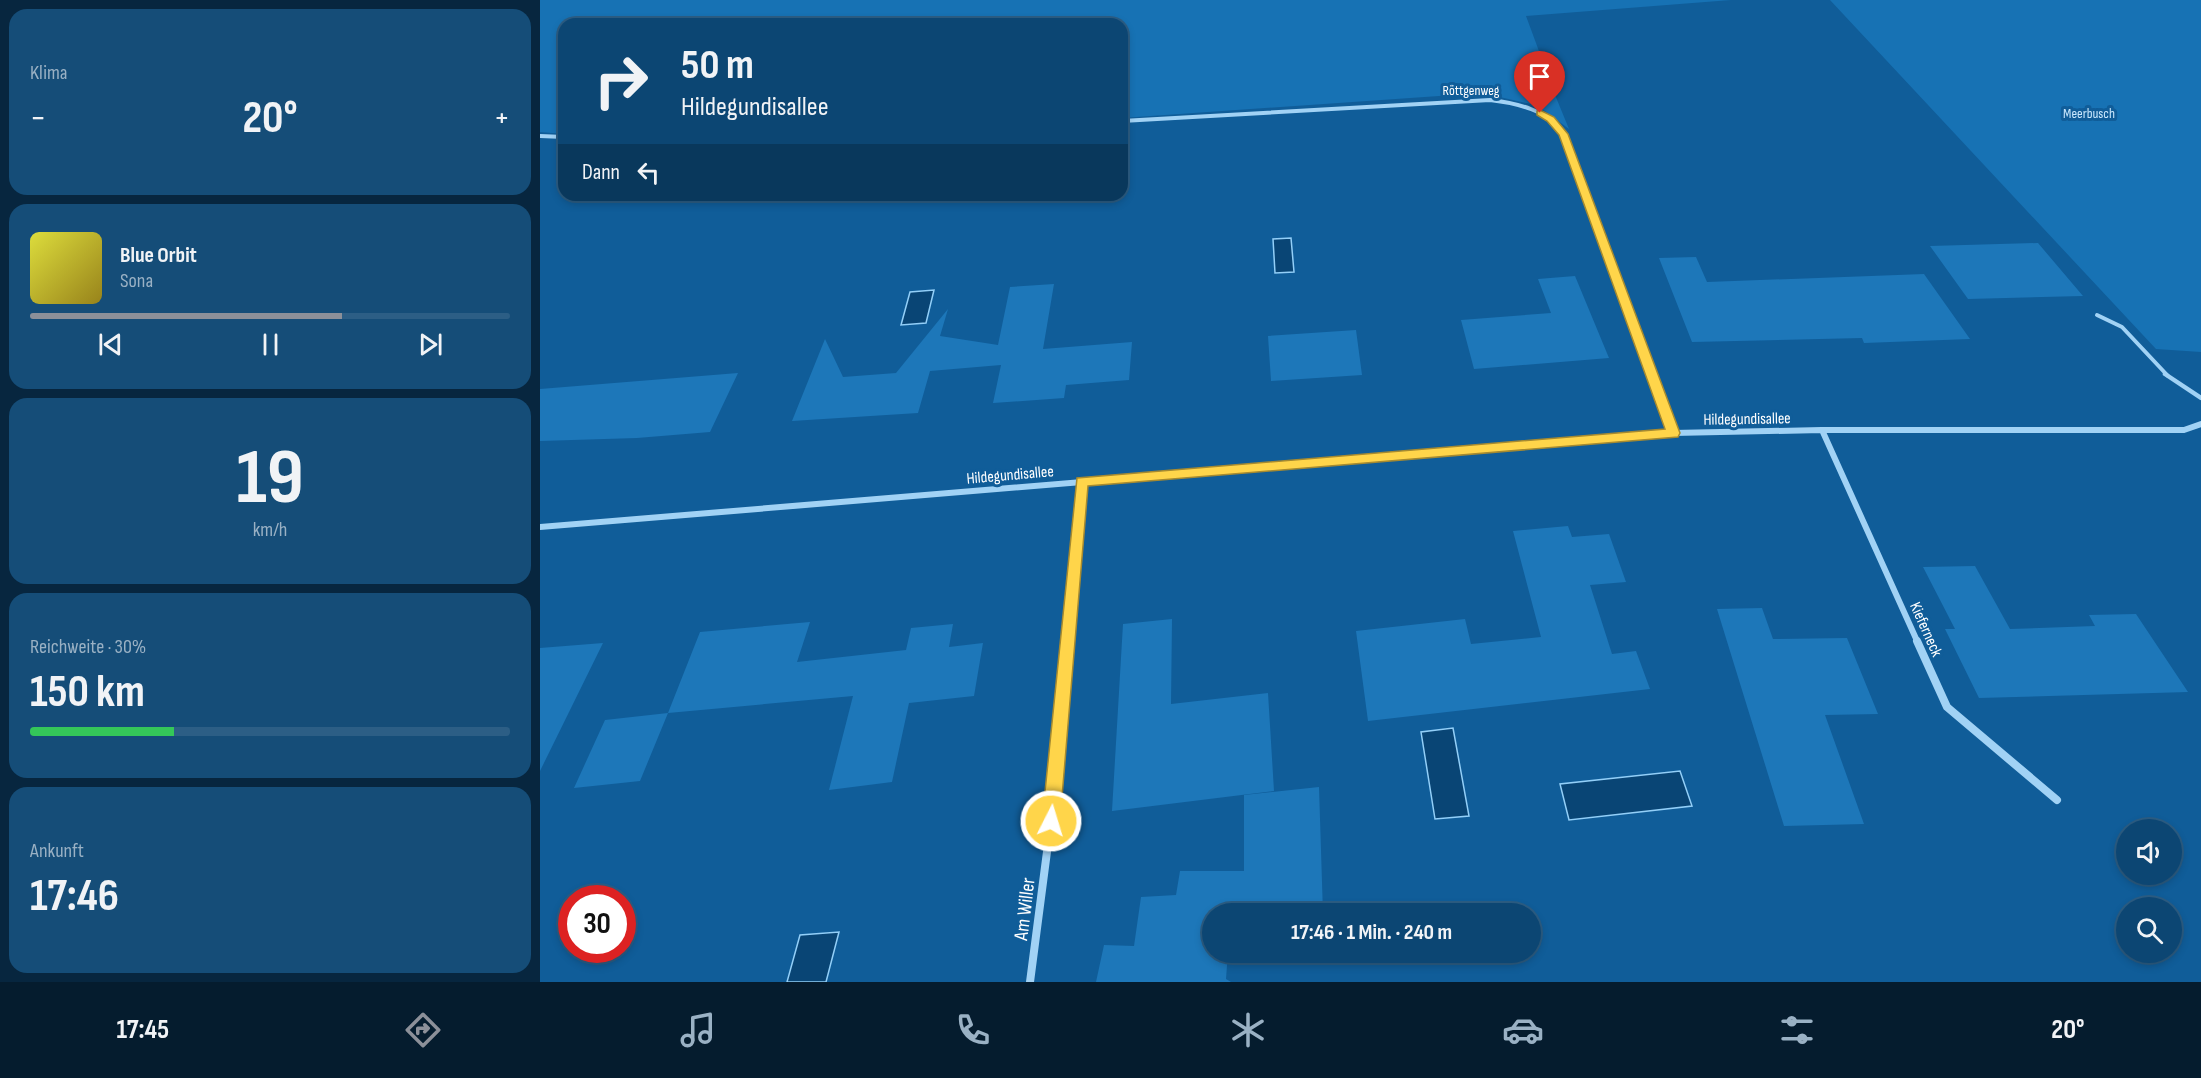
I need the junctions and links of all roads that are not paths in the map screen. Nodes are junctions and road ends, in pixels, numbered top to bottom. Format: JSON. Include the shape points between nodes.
{"nodes":[{"id":1,"x":1128,"y":121,"type":"edge"},
{"id":2,"x":540,"y":136,"type":"edge"},
{"id":3,"x":558,"y":137,"type":"edge"},
{"id":4,"x":2097,"y":315,"type":"dead end"},
{"id":5,"x":2201,"y":398,"type":"edge"},
{"id":6,"x":2201,"y":424,"type":"edge"},
{"id":7,"x":1822,"y":430,"type":"junction"},
{"id":8,"x":1673,"y":433,"type":"junction"},
{"id":9,"x":1082,"y":481,"type":"junction"},
{"id":10,"x":540,"y":526,"type":"edge"},
{"id":11,"x":2057,"y":800,"type":"dead end"},
{"id":12,"x":1030,"y":982,"type":"edge"}],
"edges":[{"from":1,"to":8,"type":"street","name":"Röttgenweg","via":[[1480,100],[1515,104],[1540,113],[1563,134]]},
{"from":2,"to":3,"type":"street"},
{"from":4,"to":5,"type":"lane","via":[[2122,327],[2162,372]]},
{"from":6,"to":7,"type":"street","name":"Hildegundisallee","via":[[2184,430]]},
{"from":7,"to":8,"type":"street","name":"Hildegundisallee"},
{"from":7,"to":11,"type":"street","name":"Kieferneck","via":[[1947,707]]},
{"from":8,"to":9,"type":"street","name":"Hildegundisallee"},
{"from":9,"to":10,"type":"street","name":"Hildegundisallee"},
{"from":9,"to":12,"type":"street","name":"Am Willer","via":[[1051,821]]}]}
